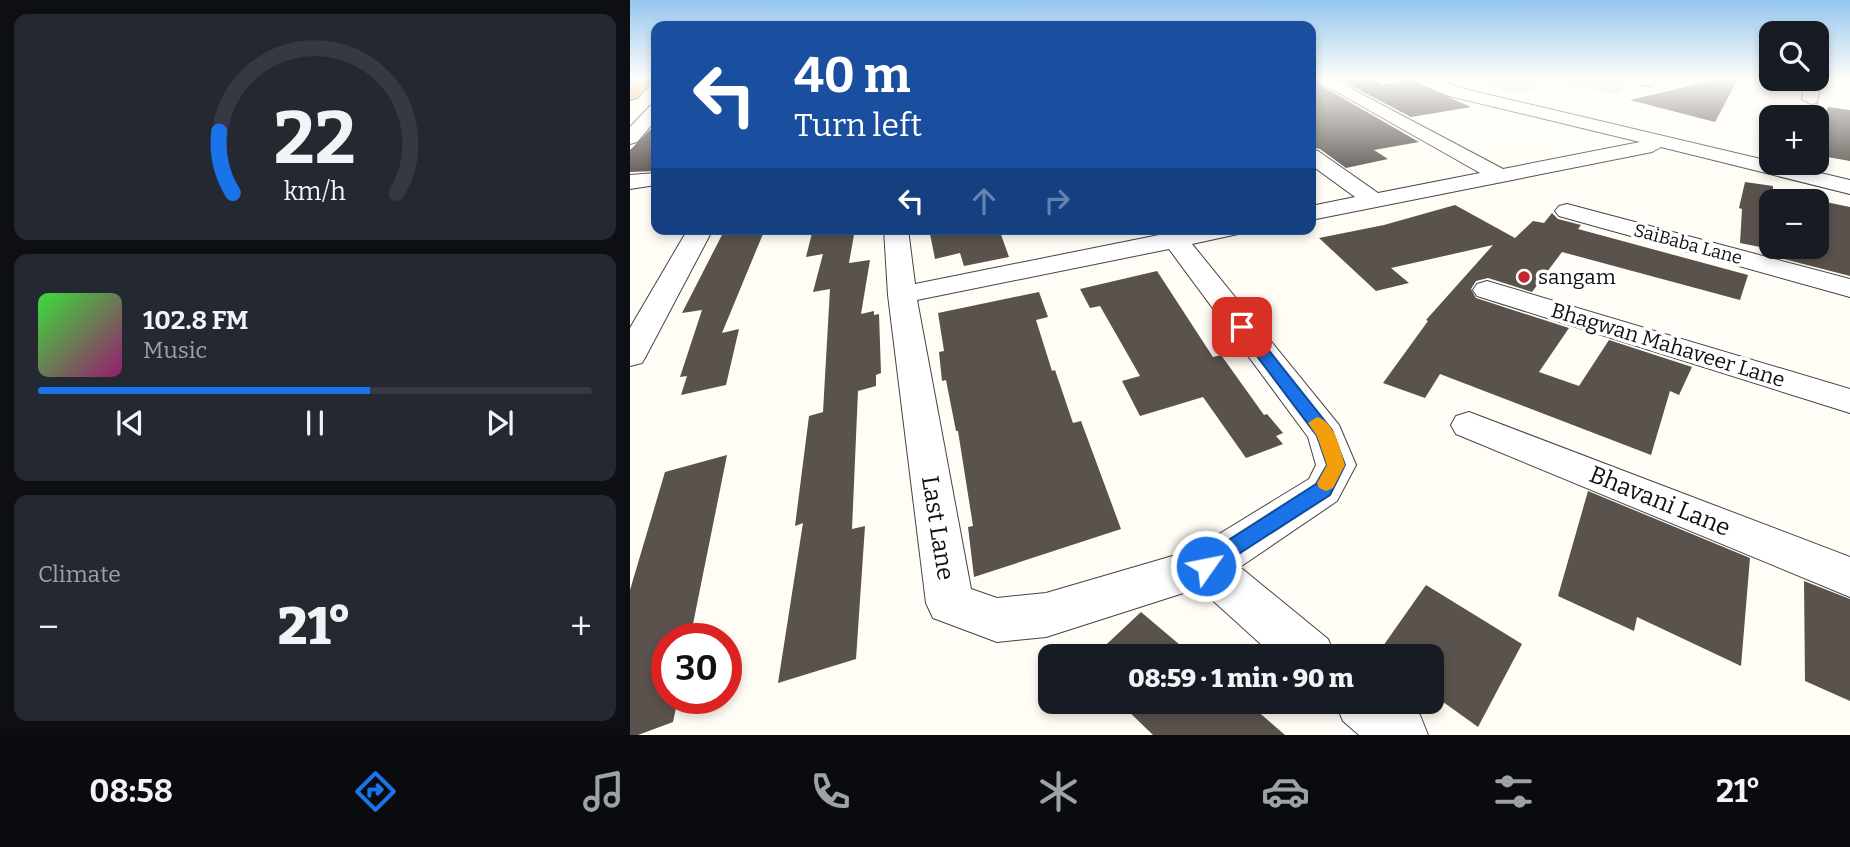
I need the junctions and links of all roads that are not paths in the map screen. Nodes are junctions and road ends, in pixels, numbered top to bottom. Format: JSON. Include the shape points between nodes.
{"nodes":[{"id":1,"x":1385,"y":113,"type":"edge"},
{"id":2,"x":1546,"y":113,"type":"edge"},
{"id":3,"x":1571,"y":113,"type":"edge"},
{"id":4,"x":1668,"y":142,"type":"junction"},
{"id":5,"x":1316,"y":159,"type":"edge"},
{"id":6,"x":1759,"y":159,"type":"edge"},
{"id":7,"x":1829,"y":173,"type":"edge"},
{"id":8,"x":1499,"y":175,"type":"junction"},
{"id":9,"x":1850,"y":177,"type":"edge"},
{"id":10,"x":651,"y":180,"type":"edge"},
{"id":11,"x":630,"y":182,"type":"edge"},
{"id":12,"x":1850,"y":187,"type":"edge"},
{"id":13,"x":1373,"y":200,"type":"junction"},
{"id":14,"x":1567,"y":211,"type":"dead end"},
{"id":15,"x":1316,"y":212,"type":"edge"},
{"id":16,"x":697,"y":235,"type":"edge"},
{"id":17,"x":897,"y":235,"type":"edge"},
{"id":18,"x":1171,"y":235,"type":"edge"},
{"id":19,"x":1850,"y":288,"type":"edge"},
{"id":20,"x":1487,"y":290,"type":"dead end"},
{"id":21,"x":902,"y":295,"type":"junction"},
{"id":22,"x":632,"y":347,"type":"edge"},
{"id":23,"x":1850,"y":401,"type":"edge"},
{"id":24,"x":1469,"y":425,"type":"dead end"},
{"id":25,"x":1206,"y":566,"type":"junction"},
{"id":26,"x":1850,"y":577,"type":"edge"},
{"id":27,"x":1296,"y":644,"type":"edge"},
{"id":28,"x":1375,"y":714,"type":"edge"},
{"id":29,"x":1399,"y":735,"type":"edge"}],
"edges":[{"from":1,"to":8,"type":"street"},
{"from":2,"to":4,"type":"street"},
{"from":3,"to":4,"type":"street"},
{"from":4,"to":6,"type":"street"},
{"from":4,"to":8,"type":"street"},
{"from":4,"to":12,"type":"street"},
{"from":5,"to":13,"type":"street"},
{"from":7,"to":9,"type":"street"},
{"from":8,"to":13,"type":"street"},
{"from":10,"to":11,"type":"street"},
{"from":13,"to":15,"type":"street"},
{"from":14,"to":19,"type":"street","name":"SaiBaba Lane"},
{"from":16,"to":22,"type":"street"},
{"from":17,"to":21,"type":"street","name":"Last Lane"},
{"from":18,"to":21,"type":"street"},
{"from":18,"to":25,"type":"street","via":[[1326,434],[1336,465],[1323,490]]},
{"from":20,"to":23,"type":"street","name":"Bhagwan Mahaveer Lane"},
{"from":21,"to":25,"type":"street","name":"Last Lane","via":[[950,603],[997,620],[1046,615]]},
{"from":24,"to":26,"type":"street","name":"Bhavani Lane"},
{"from":25,"to":27,"type":"street"},
{"from":28,"to":29,"type":"street"}]}
